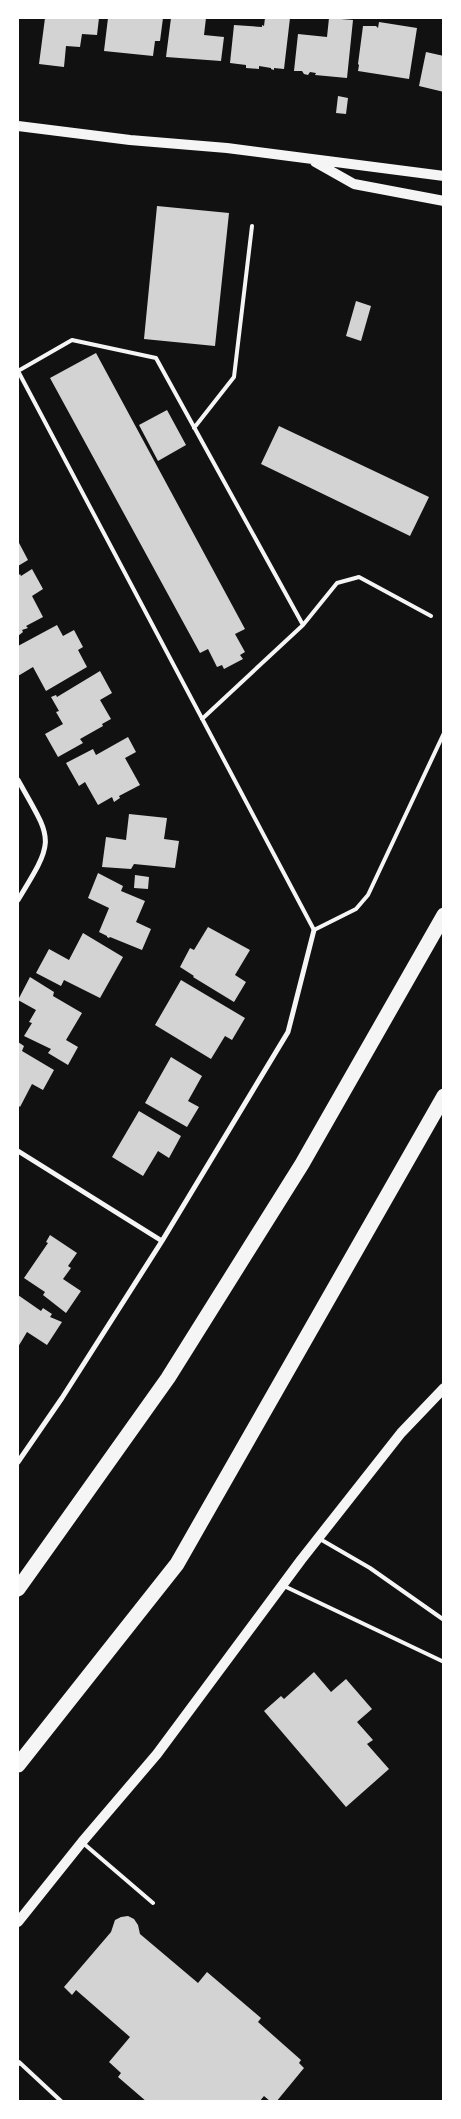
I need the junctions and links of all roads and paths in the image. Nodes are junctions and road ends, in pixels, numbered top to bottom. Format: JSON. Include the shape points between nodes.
{"nodes":[{"id":1,"x":18,"y":126,"type":"edge"},
{"id":2,"x":310,"y":159,"type":"junction"},
{"id":3,"x":444,"y":176,"type":"edge"},
{"id":4,"x":444,"y":201,"type":"edge"},
{"id":5,"x":252,"y":226,"type":"dead end"},
{"id":6,"x":18,"y":371,"type":"edge"},
{"id":7,"x":194,"y":428,"type":"junction"},
{"id":8,"x":431,"y":616,"type":"dead end"},
{"id":9,"x":303,"y":625,"type":"junction"},
{"id":10,"x":202,"y":719,"type":"junction"},
{"id":11,"x":444,"y":733,"type":"edge"},
{"id":12,"x":18,"y":780,"type":"edge"},
{"id":13,"x":18,"y":900,"type":"edge"},
{"id":14,"x":444,"y":915,"type":"edge"},
{"id":15,"x":314,"y":930,"type":"junction"},
{"id":16,"x":444,"y":1096,"type":"edge"},
{"id":17,"x":18,"y":1150,"type":"edge"},
{"id":18,"x":162,"y":1241,"type":"junction"},
{"id":19,"x":444,"y":1388,"type":"edge"},
{"id":20,"x":18,"y":1462,"type":"edge"},
{"id":21,"x":319,"y":1538,"type":"junction"},
{"id":22,"x":282,"y":1586,"type":"junction"},
{"id":23,"x":18,"y":1590,"type":"edge"},
{"id":24,"x":444,"y":1620,"type":"edge"},
{"id":25,"x":444,"y":1662,"type":"edge"},
{"id":26,"x":18,"y":1765,"type":"edge"},
{"id":27,"x":82,"y":1842,"type":"junction"},
{"id":28,"x":153,"y":1903,"type":"dead end"},
{"id":29,"x":18,"y":1922,"type":"edge"},
{"id":30,"x":18,"y":2064,"type":"edge"},
{"id":31,"x":62,"y":2102,"type":"edge"}],
"edges":[{"from":1,"to":2,"type":"main road"},
{"from":2,"to":3,"type":"main road"},
{"from":2,"to":4,"type":"main road","via":[[354,184]]},
{"from":5,"to":7,"type":"lane","via":[[234,378]]},
{"from":6,"to":7,"type":"lane","via":[[72,340],[156,358]]},
{"from":6,"to":10,"type":"lane"},
{"from":7,"to":9,"type":"lane"},
{"from":8,"to":9,"type":"lane","via":[[359,577],[337,583]]},
{"from":9,"to":10,"type":"lane"},
{"from":10,"to":15,"type":"lane"},
{"from":11,"to":15,"type":"lane","via":[[368,895],[356,909]]},
{"from":12,"to":13,"type":"street","via":[[46,832],[47,846],[42,861]]},
{"from":14,"to":23,"type":"highway","via":[[302,1164],[168,1378]]},
{"from":15,"to":18,"type":"street","via":[[288,1032]]},
{"from":16,"to":26,"type":"highway","via":[[177,1564]]},
{"from":17,"to":18,"type":"street"},
{"from":18,"to":20,"type":"street"},
{"from":19,"to":21,"type":"main road","via":[[401,1433]]},
{"from":21,"to":22,"type":"main road"},
{"from":21,"to":24,"type":"lane","via":[[370,1568]]},
{"from":22,"to":25,"type":"lane"},
{"from":22,"to":27,"type":"main road","via":[[157,1754]]},
{"from":27,"to":28,"type":"lane"},
{"from":27,"to":29,"type":"main road"},
{"from":30,"to":31,"type":"lane"}]}
